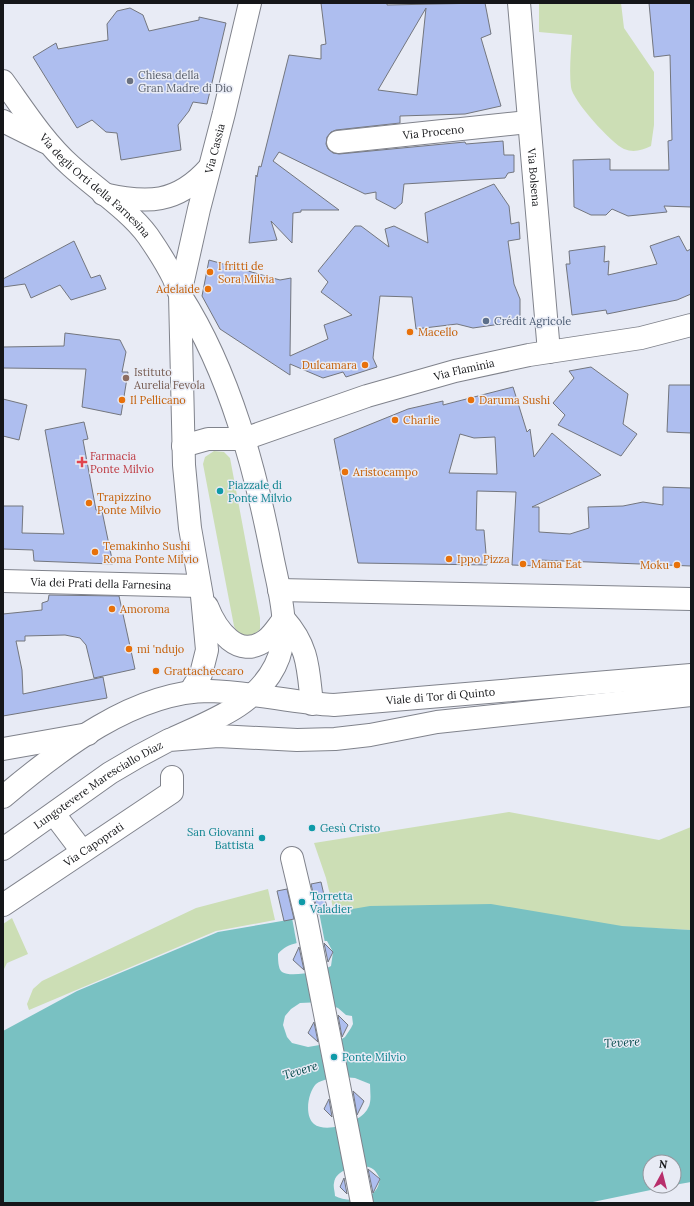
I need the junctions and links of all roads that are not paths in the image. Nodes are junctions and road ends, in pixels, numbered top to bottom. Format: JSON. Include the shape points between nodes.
{"nodes":[{"id":1,"x":250,"y":3,"type":"edge"},
{"id":2,"x":519,"y":3,"type":"edge"},
{"id":3,"x":3,"y":81,"type":"edge"},
{"id":4,"x":3,"y":121,"type":"edge"},
{"id":5,"x":528,"y":122,"type":"junction"},
{"id":6,"x":338,"y":142,"type":"dead end"},
{"id":7,"x":50,"y":144,"type":"junction"},
{"id":8,"x":208,"y":168,"type":"junction"},
{"id":9,"x":102,"y":193,"type":"junction"},
{"id":10,"x":180,"y":294,"type":"junction"},
{"id":11,"x":691,"y":325,"type":"edge"},
{"id":12,"x":549,"y":352,"type":"junction"},
{"id":13,"x":244,"y":439,"type":"junction"},
{"id":14,"x":183,"y":446,"type":"junction"},
{"id":15,"x":3,"y":581,"type":"edge"},
{"id":16,"x":279,"y":590,"type":"junction"},
{"id":17,"x":201,"y":591,"type":"junction"},
{"id":18,"x":691,"y":599,"type":"edge"},
{"id":19,"x":284,"y":619,"type":"junction"},
{"id":20,"x":691,"y":675,"type":"edge"},
{"id":21,"x":190,"y":692,"type":"junction"},
{"id":22,"x":691,"y":694,"type":"edge"},
{"id":23,"x":253,"y":695,"type":"junction"},
{"id":24,"x":312,"y":704,"type":"junction"},
{"id":25,"x":88,"y":734,"type":"junction"},
{"id":26,"x":169,"y":740,"type":"junction"},
{"id":27,"x":3,"y":749,"type":"edge"},
{"id":28,"x":172,"y":777,"type":"dead end"},
{"id":29,"x":3,"y":797,"type":"edge"},
{"id":30,"x":54,"y":814,"type":"junction"},
{"id":31,"x":3,"y":850,"type":"edge"},
{"id":32,"x":82,"y":851,"type":"junction"},
{"id":33,"x":292,"y":858,"type":"dead end"},
{"id":34,"x":3,"y":905,"type":"edge"},
{"id":35,"x":362,"y":1203,"type":"edge"}],
"edges":[{"from":1,"to":8,"type":"street","name":"Via Cassia"},
{"from":2,"to":5,"type":"street","name":"Via Bolsena"},
{"from":3,"to":7,"type":"street","name":"Via degli Orti della Farnesina"},
{"from":4,"to":7,"type":"street"},
{"from":5,"to":6,"type":"street","name":"Via Proceno"},
{"from":5,"to":12,"type":"street","name":"Via Bolsena"},
{"from":7,"to":9,"type":"street","name":"Via degli Orti della Farnesina"},
{"from":8,"to":9,"type":"street","via":[[191,186],[162,199],[140,200]]},
{"from":8,"to":10,"type":"street","name":"Via Cassia"},
{"from":9,"to":10,"type":"street","name":"Via degli Orti della Farnesina","via":[[146,233],[167,265]]},
{"from":10,"to":13,"type":"street","via":[[224,383]]},
{"from":10,"to":14,"type":"street"},
{"from":11,"to":12,"type":"street","name":"Via Flaminia","via":[[641,338]]},
{"from":12,"to":13,"type":"street","name":"Via Flaminia","via":[[431,377],[337,406]]},
{"from":13,"to":14,"type":"street","via":[[213,439]]},
{"from":13,"to":16,"type":"street","via":[[258,488]]},
{"from":14,"to":17,"type":"street","via":[[190,528]]},
{"from":15,"to":17,"type":"street","name":"Via dei Prati della Farnesina"},
{"from":16,"to":18,"type":"street"},
{"from":16,"to":19,"type":"street"},
{"from":17,"to":19,"type":"street","via":[[220,631],[238,645],[251,647],[262,643]]},
{"from":17,"to":21,"type":"street","via":[[207,650],[201,674]]},
{"from":19,"to":23,"type":"street","via":[[278,659],[265,682]]},
{"from":19,"to":24,"type":"street","via":[[295,631],[302,645],[308,666]]},
{"from":20,"to":24,"type":"street","name":"Viale di Tor di Quinto","via":[[350,704]]},
{"from":21,"to":23,"type":"street","name":"Viale di Tor di Quinto"},
{"from":21,"to":25,"type":"street","via":[[148,702]]},
{"from":22,"to":26,"type":"street","name":"Lungotevere Maresciallo Diaz","via":[[437,722],[350,738],[297,740],[218,736]]},
{"from":23,"to":24,"type":"street","name":"Viale di Tor di Quinto"},
{"from":23,"to":26,"type":"street","via":[[234,710]]},
{"from":25,"to":27,"type":"street"},
{"from":25,"to":29,"type":"street","via":[[53,757]]},
{"from":26,"to":30,"type":"street","name":"Lungotevere Maresciallo Diaz","via":[[125,764]]},
{"from":28,"to":32,"type":"street","name":"Via Capoprati","via":[[172,792]]},
{"from":30,"to":31,"type":"street","name":"Lungotevere Maresciallo Diaz"},
{"from":30,"to":32,"type":"street"},
{"from":32,"to":34,"type":"street","name":"Via Capoprati"},
{"from":33,"to":35,"type":"street"}]}
